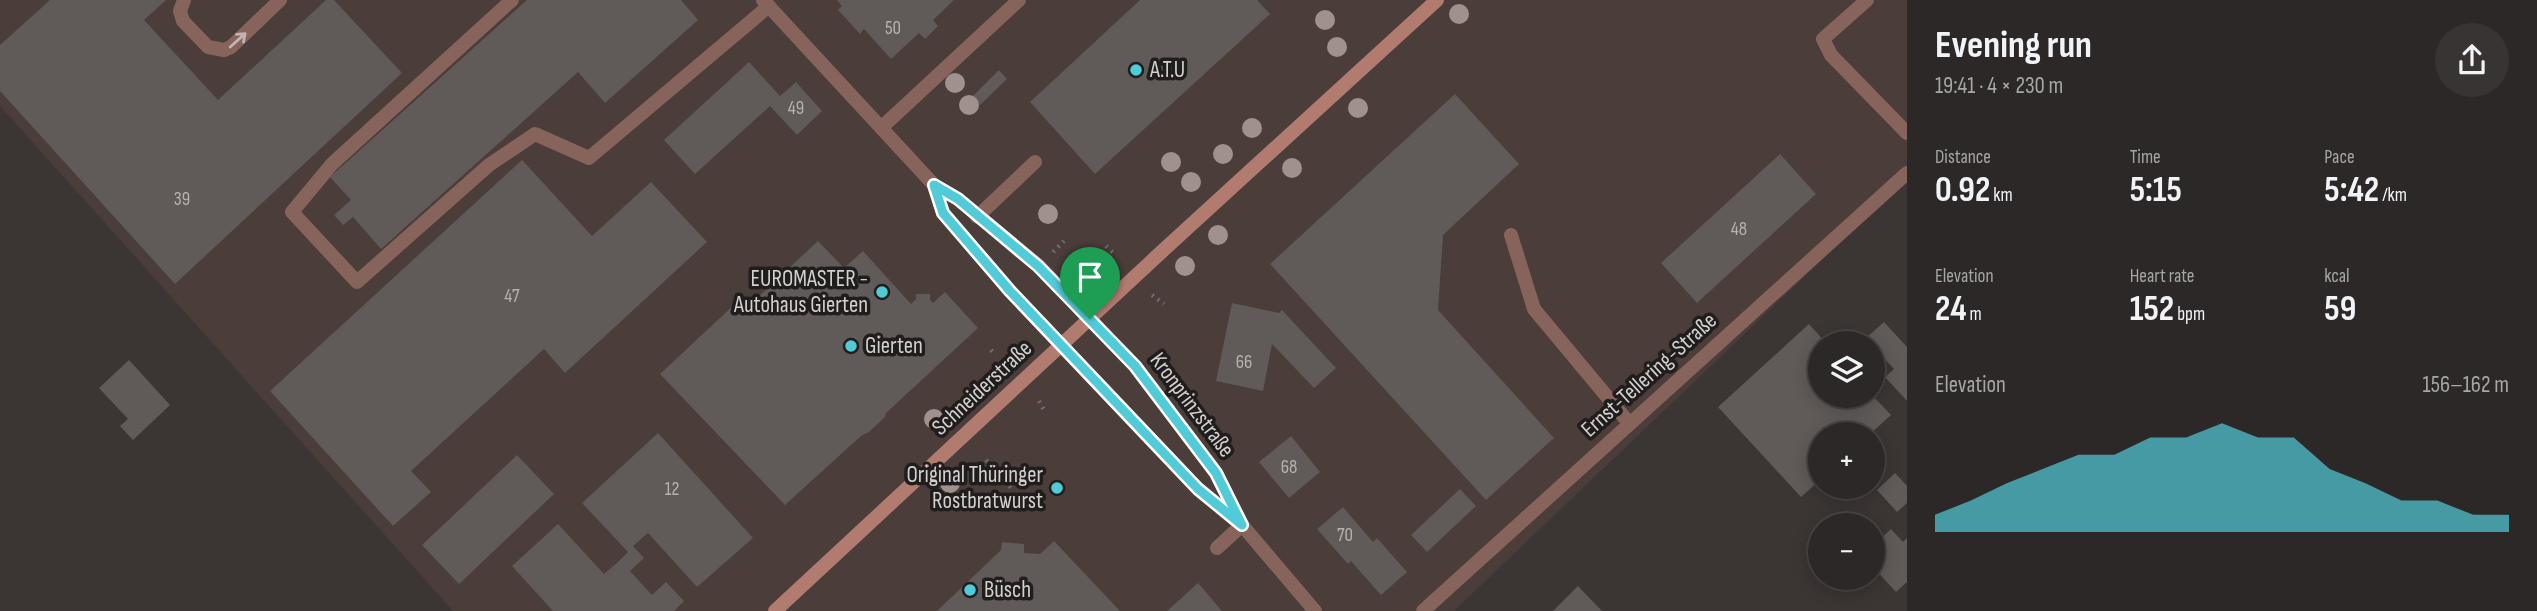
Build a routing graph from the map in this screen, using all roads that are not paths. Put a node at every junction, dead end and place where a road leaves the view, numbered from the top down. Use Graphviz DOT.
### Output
graph roads {
  1 [pos="184,0"];
  2 [pos="280,0"];
  3 [pos="512,0"];
  4 [pos="1019,0"];
  5 [pos="1437,0"];
  6 [pos="1867,0"];
  7 [pos="766,3"];
  8 [pos="881,128"];
  9 [pos="1907,133"];
  10 [pos="1035,162"];
  11 [pos="1907,173"];
  12 [pos="934,185"];
  13 [pos="976,217"];
  14 [pos="1511,235"];
  15 [pos="1090,319"];
  16 [pos="1062,345"];
  17 [pos="1629,423"];
  18 [pos="1242,525"];
  19 [pos="1217,548"];
  20 [pos="775,611"];
  21 [pos="1315,611"];
  22 [pos="1423,611"];
  1 -- 2 [label="street, one-way"];
  3 -- 7 [label="street"];
  4 -- 8 [label="street"];
  5 -- 15 [label="main road, Schneiderstraße"];
  6 -- 9 [label="street"];
  7 -- 8 [label="street, Kronprinzstraße"];
  8 -- 12 [label="street, Kronprinzstraße"];
  10 -- 13 [label="street"];
  11 -- 17 [label="street, Ernst-Tellering-Straße"];
  12 -- 13 [label="street, Kronprinzstraße"];
  12 -- 16 [label="street, Kronprinzstraße"];
  13 -- 15 [label="street, Kronprinzstraße"];
  14 -- 17 [label="street"];
  15 -- 16 [label="main road, Schneiderstraße"];
  15 -- 18 [label="street, Kronprinzstraße"];
  16 -- 18 [label="street, Kronprinzstraße"];
  16 -- 20 [label="main road, Schneiderstraße"];
  17 -- 22 [label="street, Ernst-Tellering-Straße"];
  18 -- 19 [label="street"];
  18 -- 21 [label="street, Kronprinzstraße"];
}
